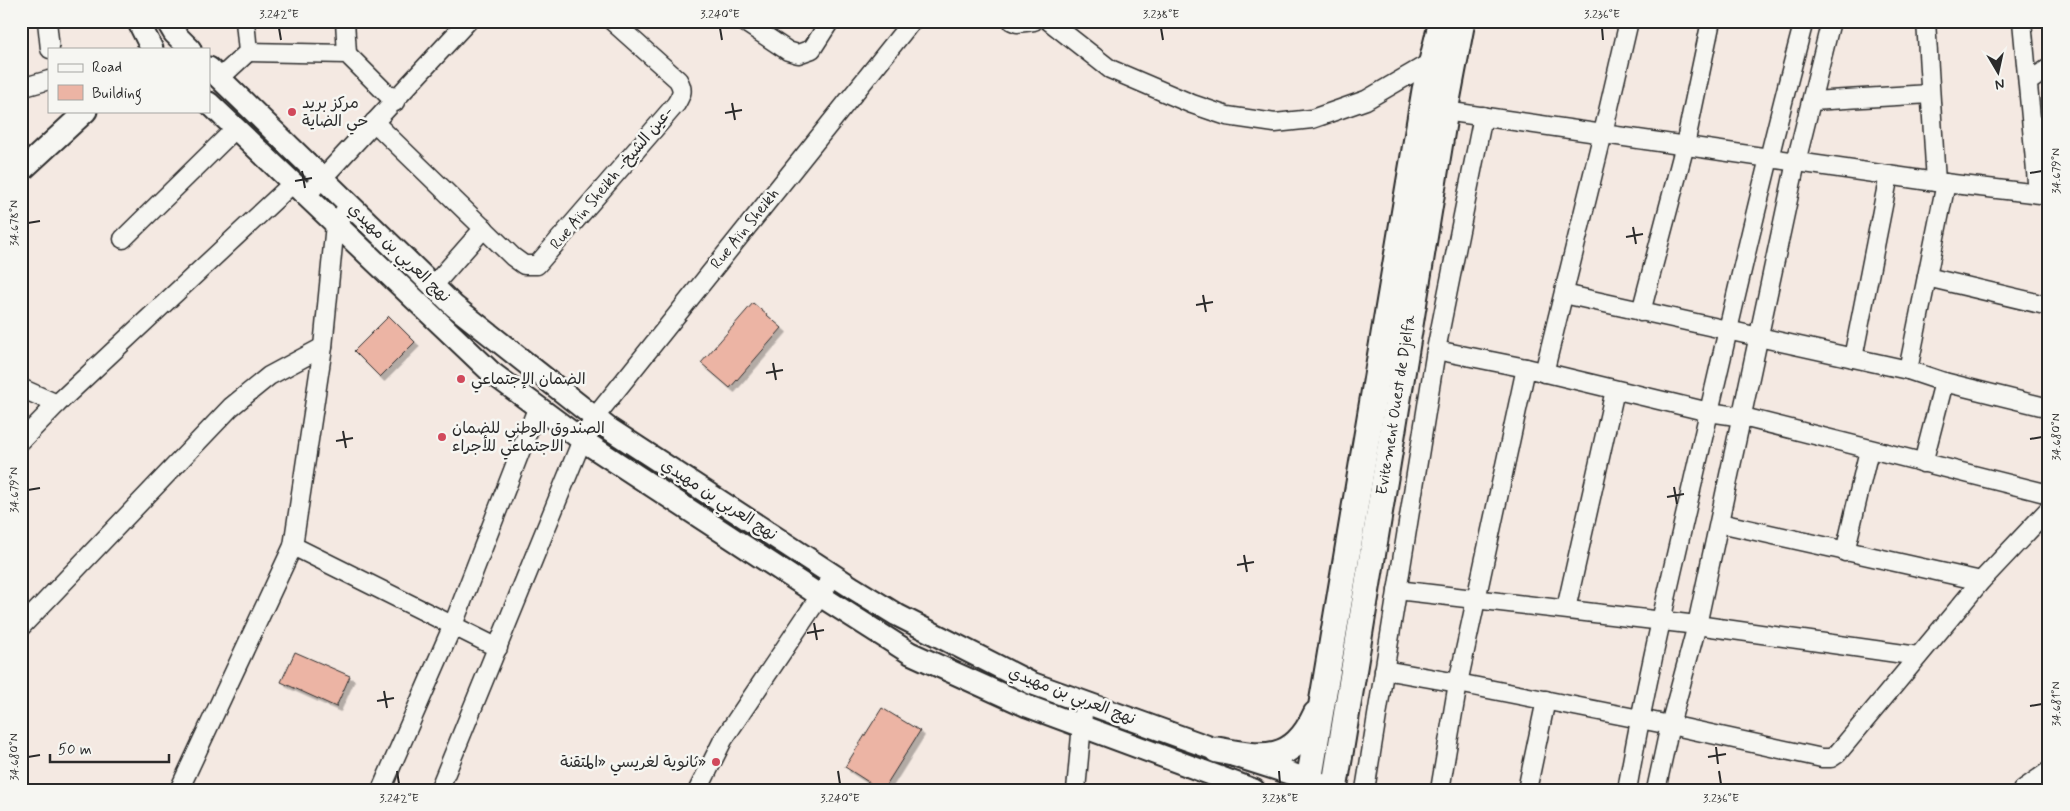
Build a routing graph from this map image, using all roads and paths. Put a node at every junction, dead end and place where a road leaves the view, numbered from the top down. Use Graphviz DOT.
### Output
graph roads {
  1 [pos="47,21"];
  2 [pos="138,21"];
  3 [pos="245,21"];
  4 [pos="345,21"];
  5 [pos="468,21"];
  6 [pos="612,21"];
  7 [pos="743,21"];
  8 [pos="830,21"];
  9 [pos="912,21"];
  10 [pos="1012,21"];
  11 [pos="1034,21"];
  12 [pos="1049,21"];
  13 [pos="1442,21"];
  14 [pos="1462,21"];
  15 [pos="1629,21"];
  16 [pos="1711,21"];
  17 [pos="1804,21"];
  18 [pos="1831,21"];
  19 [pos="1926,21"];
  20 [pos="2022,21"];
  21 [pos="170,27"];
  22 [pos="50,48"];
  23 [pos="152,48"];
  24 [pos="153,48"];
  25 [pos="189,48"];
  26 [pos="248,52"];
  27 [pos="347,54"];
  28 [pos="1442,63"];
  29 [pos="2049,68"];
  30 [pos="214,73"];
  31 [pos="48,80"];
  32 [pos="2028,82"];
  33 [pos="21,88"];
  34 [pos="1930,94"];
  35 [pos="1812,101"];
  36 [pos="394,102"];
  37 [pos="210,104"];
  38 [pos="1445,111"];
  39 [pos="85,112"];
  40 [pos="1483,116"];
  41 [pos="374,122"];
  42 [pos="236,129"];
  43 [pos="1604,133"];
  44 [pos="1685,144"];
  45 [pos="1768,157"];
  46 [pos="1796,162"];
  47 [pos="21,171"];
  48 [pos="1889,175"];
  49 [pos="322,178"];
  50 [pos="1941,183"];
  51 [pos="299,189"];
  52 [pos="2043,194"];
  53 [pos="348,205"];
  54 [pos="335,224"];
  55 [pos="484,228"];
  56 [pos="123,239"];
  57 [pos="1927,277"];
  58 [pos="433,286"];
  59 [pos="1564,294"];
  60 [pos="2049,306"];
  61 [pos="1641,312"];
  62 [pos="1728,331"];
  63 [pos="1758,337"];
  64 [pos="323,348"];
  65 [pos="1436,350"];
  66 [pos="1853,358"];
  67 [pos="1526,368"];
  68 [pos="1908,370"];
  69 [pos="1544,373"];
  70 [pos="1944,382"];
  71 [pos="21,388"];
  72 [pos="1615,390"];
  73 [pos="57,404"];
  74 [pos="538,406"];
  75 [pos="2049,408"];
  76 [pos="1709,412"];
  77 [pos="595,417"];
  78 [pos="1743,417"];
  79 [pos="582,440"];
  80 [pos="21,441"];
  81 [pos="1868,450"];
  82 [pos="1923,463"];
  83 [pos="2049,494"];
  84 [pos="2049,508"];
  85 [pos="1720,524"];
  86 [pos="293,546"];
  87 [pos="1845,552"];
  88 [pos="802,554"];
  89 [pos="787,574"];
  90 [pos="834,575"];
  91 [pos="1981,581"];
  92 [pos="1397,590"];
  93 [pos="819,595"];
  94 [pos="1477,599"];
  95 [pos="1566,609"];
  96 [pos="1661,621"];
  97 [pos="453,625"];
  98 [pos="1697,625"];
  99 [pos="21,628"];
  100 [pos="498,648"];
  101 [pos="1918,656"];
  102 [pos="1384,670"];
  103 [pos="1458,683"];
  104 [pos="1324,696"];
  105 [pos="1546,700"];
  106 [pos="1084,702"];
  107 [pos="1639,720"];
  108 [pos="1670,725"];
  109 [pos="1081,726"];
  110 [pos="1218,750"];
  111 [pos="2049,771"];
  112 [pos="1318,786"];
  113 [pos="180,790"];
  114 [pos="381,790"];
  115 [pos="439,790"];
  116 [pos="698,790"];
  117 [pos="1076,790"];
  118 [pos="1254,790"];
  119 [pos="1365,790"];
  120 [pos="1440,790"];
  121 [pos="1527,790"];
  122 [pos="1626,790"];
  123 [pos="1656,790"];
  124 [pos="2022,790"];
  1 -- 22 [label="street"];
  2 -- 23 [label="main road"];
  3 -- 26 [label="street"];
  4 -- 27 [label="street"];
  5 -- 36 [label="street"];
  6 -- 55 [label="street, Rue Aïn Sheikh -عين الشيخ-"];
  7 -- 8 [label="street"];
  9 -- 77 [label="street, Rue Aïn Sheikh"];
  10 -- 11 [label="street"];
  12 -- 28 [label="street"];
  13 -- 28 [label="highway, Evitement Ouest de Djelfa"];
  14 -- 28 [label="highway, Evitement Ouest de Djelfa"];
  15 -- 43 [label="street"];
  16 -- 44 [label="street"];
  17 -- 45 [label="street"];
  18 -- 35 [label="street"];
  19 -- 34 [label="street"];
  20 -- 32 [label="street"];
  21 -- 24 [label="main road"];
  21 -- 25 [label="main road"];
  26 -- 27 [label="street"];
  26 -- 30 [label="street"];
  27 -- 36 [label="street"];
  28 -- 38 [label="highway, Evitement Ouest de Djelfa"];
  28 -- 104 [label="highway, Evitement Ouest de Djelfa"];
  29 -- 32 [label="street"];
  30 -- 49 [label="main road, نهج العربي بن مهيدي"];
  31 -- 33 [label="street"];
  32 -- 52 [label="street"];
  34 -- 35 [label="street"];
  34 -- 50 [label="street"];
  35 -- 46 [label="street"];
  36 -- 41 [label="street"];
  37 -- 42 [label="main road, نهج العربي بن مهيدي"];
  38 -- 40 [label="street"];
  38 -- 112 [label="highway, Evitement Ouest de Djelfa"];
  39 -- 47 [label="main road"];
  40 -- 43 [label="street"];
  40 -- 65 [label="street"];
  41 -- 49 [label="street"];
  41 -- 55 [label="street, Rue Aïn Sheikh -عين الشيخ-"];
  42 -- 51 [label="main road, نهج العربي بن مهيدي"];
  42 -- 56 [label="street"];
  43 -- 44 [label="street"];
  43 -- 59 [label="street"];
  44 -- 45 [label="street"];
  44 -- 61 [label="street"];
  45 -- 46 [label="street"];
  45 -- 62 [label="street"];
  46 -- 48 [label="street"];
  46 -- 63 [label="street"];
  48 -- 50 [label="street"];
  48 -- 66 [label="street"];
  49 -- 51 [label="street"];
  49 -- 53 [label="main road, نهج العربي بن مهيدي"];
  50 -- 52 [label="street"];
  50 -- 57 [label="street"];
  51 -- 54 [label="main road, نهج العربي بن مهيدي"];
  51 -- 73 [label="street"];
  53 -- 54 [label="street"];
  53 -- 58 [label="main road, نهج العربي بن مهيدي"];
  54 -- 64 [label="street"];
  54 -- 74 [label="main road, نهج العربي بن مهيدي"];
  55 -- 58 [label="street"];
  57 -- 60 [label="street"];
  57 -- 68 [label="street"];
  58 -- 77 [label="main road, نهج العربي بن مهيدي"];
  59 -- 61 [label="street"];
  59 -- 69 [label="street"];
  61 -- 62 [label="street"];
  62 -- 63 [label="street"];
  62 -- 76 [label="street"];
  63 -- 66 [label="street"];
  63 -- 78 [label="street"];
  64 -- 86 [label="street"];
  64 -- 99 [label="street"];
  65 -- 67 [label="street"];
  65 -- 92 [label="street"];
  66 -- 68 [label="street"];
  67 -- 69 [label="street"];
  67 -- 94 [label="street"];
  68 -- 70 [label="street"];
  69 -- 72 [label="street"];
  70 -- 75 [label="street"];
  70 -- 82 [label="street"];
  71 -- 73 [label="street"];
  72 -- 76 [label="street"];
  72 -- 95 [label="street"];
  73 -- 80 [label="street"];
  74 -- 79 [label="main road, نهج العربي بن مهيدي"];
  74 -- 97 [label="street"];
  76 -- 78 [label="street"];
  76 -- 96 [label="street"];
  77 -- 79 [label="street, Rue Aïn Sheikh"];
  77 -- 88 [label="main road, نهج العربي بن مهيدي"];
  78 -- 81 [label="street"];
  78 -- 85 [label="street"];
  79 -- 89 [label="main road, نهج العربي بن مهيدي"];
  79 -- 100 [label="street, Rue Aïn Sheikh"];
  81 -- 82 [label="street"];
  81 -- 87 [label="street"];
  82 -- 83 [label="street"];
  84 -- 91 [label="street"];
  85 -- 87 [label="street"];
  85 -- 98 [label="street"];
  86 -- 97 [label="street"];
  86 -- 113 [label="street"];
  87 -- 91 [label="street"];
  88 -- 89 [label="main road"];
  88 -- 90 [label="main road, نهج العربي بن مهيدي"];
  89 -- 93 [label="main road, نهج العربي بن مهيدي"];
  90 -- 93 [label="street"];
  90 -- 106 [label="main road, نهج العربي بن مهيدي"];
  91 -- 101 [label="street"];
  92 -- 94 [label="street"];
  92 -- 102 [label="street"];
  93 -- 109 [label="main road, نهج العربي بن مهيدي"];
  93 -- 116 [label="street"];
  94 -- 95 [label="street"];
  94 -- 103 [label="street"];
  95 -- 96 [label="street"];
  96 -- 98 [label="street"];
  96 -- 107 [label="street"];
  97 -- 100 [label="street"];
  97 -- 114 [label="street"];
  98 -- 101 [label="street"];
  98 -- 108 [label="street"];
  100 -- 115 [label="street, Rue Aïn Sheikh"];
  101 -- 108 [label="street"];
  102 -- 103 [label="street"];
  102 -- 119 [label="street"];
  103 -- 105 [label="street"];
  103 -- 120 [label="street"];
  104 -- 110 [label="highway"];
  104 -- 112 [label="highway, Evitement Ouest de Djelfa"];
  105 -- 107 [label="street"];
  105 -- 121 [label="street"];
  106 -- 109 [label="street"];
  106 -- 110 [label="main road, نهج العربي بن مهيدي"];
  107 -- 108 [label="street"];
  107 -- 122 [label="street"];
  108 -- 123 [label="street"];
  109 -- 117 [label="street"];
  109 -- 118 [label="main road, نهج العربي بن مهيدي"];
  110 -- 112 [label="main road, نهج العربي بن مهيدي"];
  111 -- 124 [label="street"];
}
